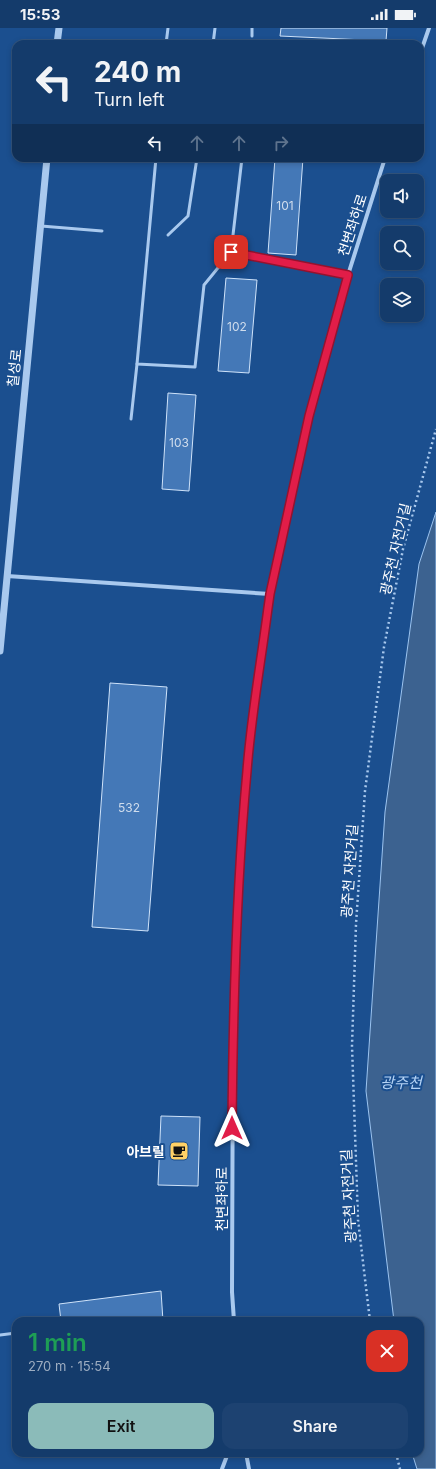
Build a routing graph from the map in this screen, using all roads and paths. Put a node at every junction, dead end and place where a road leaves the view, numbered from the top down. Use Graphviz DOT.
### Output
graph roads {
  1 [pos="59,28"];
  2 [pos="168,28"];
  3 [pos="215,28"];
  4 [pos="252,28"];
  5 [pos="429,28"];
  6 [pos="252,36"];
  7 [pos="58,40"];
  8 [pos="166,40"];
  9 [pos="214,40"];
  10 [pos="424,42"];
  11 [pos="47,162"];
  12 [pos="156,162"];
  13 [pos="195,162"];
  14 [pos="242,162"];
  15 [pos="384,162"];
  16 [pos="41,226"];
  17 [pos="102,231"];
  18 [pos="168,235"];
  19 [pos="231,252"];
  20 [pos="348,275"];
  21 [pos="136,364"];
  22 [pos="131,419"];
  23 [pos="436,429"];
  24 [pos="7,576"];
  25 [pos="270,594"];
  26 [pos="0,651"];
  27 [pos="234,1317"];
  28 [pos="370,1317"];
  29 [pos="12,1334"];
  30 [pos="0,1335"];
  31 [pos="226,1457"];
  32 [pos="247,1457"];
  33 [pos="397,1457"];
  34 [pos="222,1469"];
  35 [pos="249,1469"];
  36 [pos="400,1469"];
  1 -- 7 [label="street"];
  2 -- 8 [label="lane"];
  3 -- 9 [label="lane"];
  4 -- 6 [label="lane"];
  5 -- 10 [label="street"];
  11 -- 16 [label="street, 칠성로"];
  12 -- 21 [label="lane"];
  13 -- 18 [label="lane"];
  14 -- 19 [label="lane"];
  15 -- 20 [label="street, 천변좌하로"];
  16 -- 17 [label="lane"];
  16 -- 24 [label="street, 칠성로"];
  19 -- 20 [label="lane"];
  19 -- 21 [label="lane"];
  20 -- 25 [label="street, 천변좌하로"];
  21 -- 22 [label="lane"];
  23 -- 28 [label="path, 광주천 자전거길"];
  24 -- 25 [label="street"];
  24 -- 26 [label="street, 칠성로"];
  25 -- 27 [label="street, 천변좌하로"];
  29 -- 30 [label="lane"];
  31 -- 34 [label="street"];
  32 -- 35 [label="street"];
  33 -- 36 [label="path"];
}
